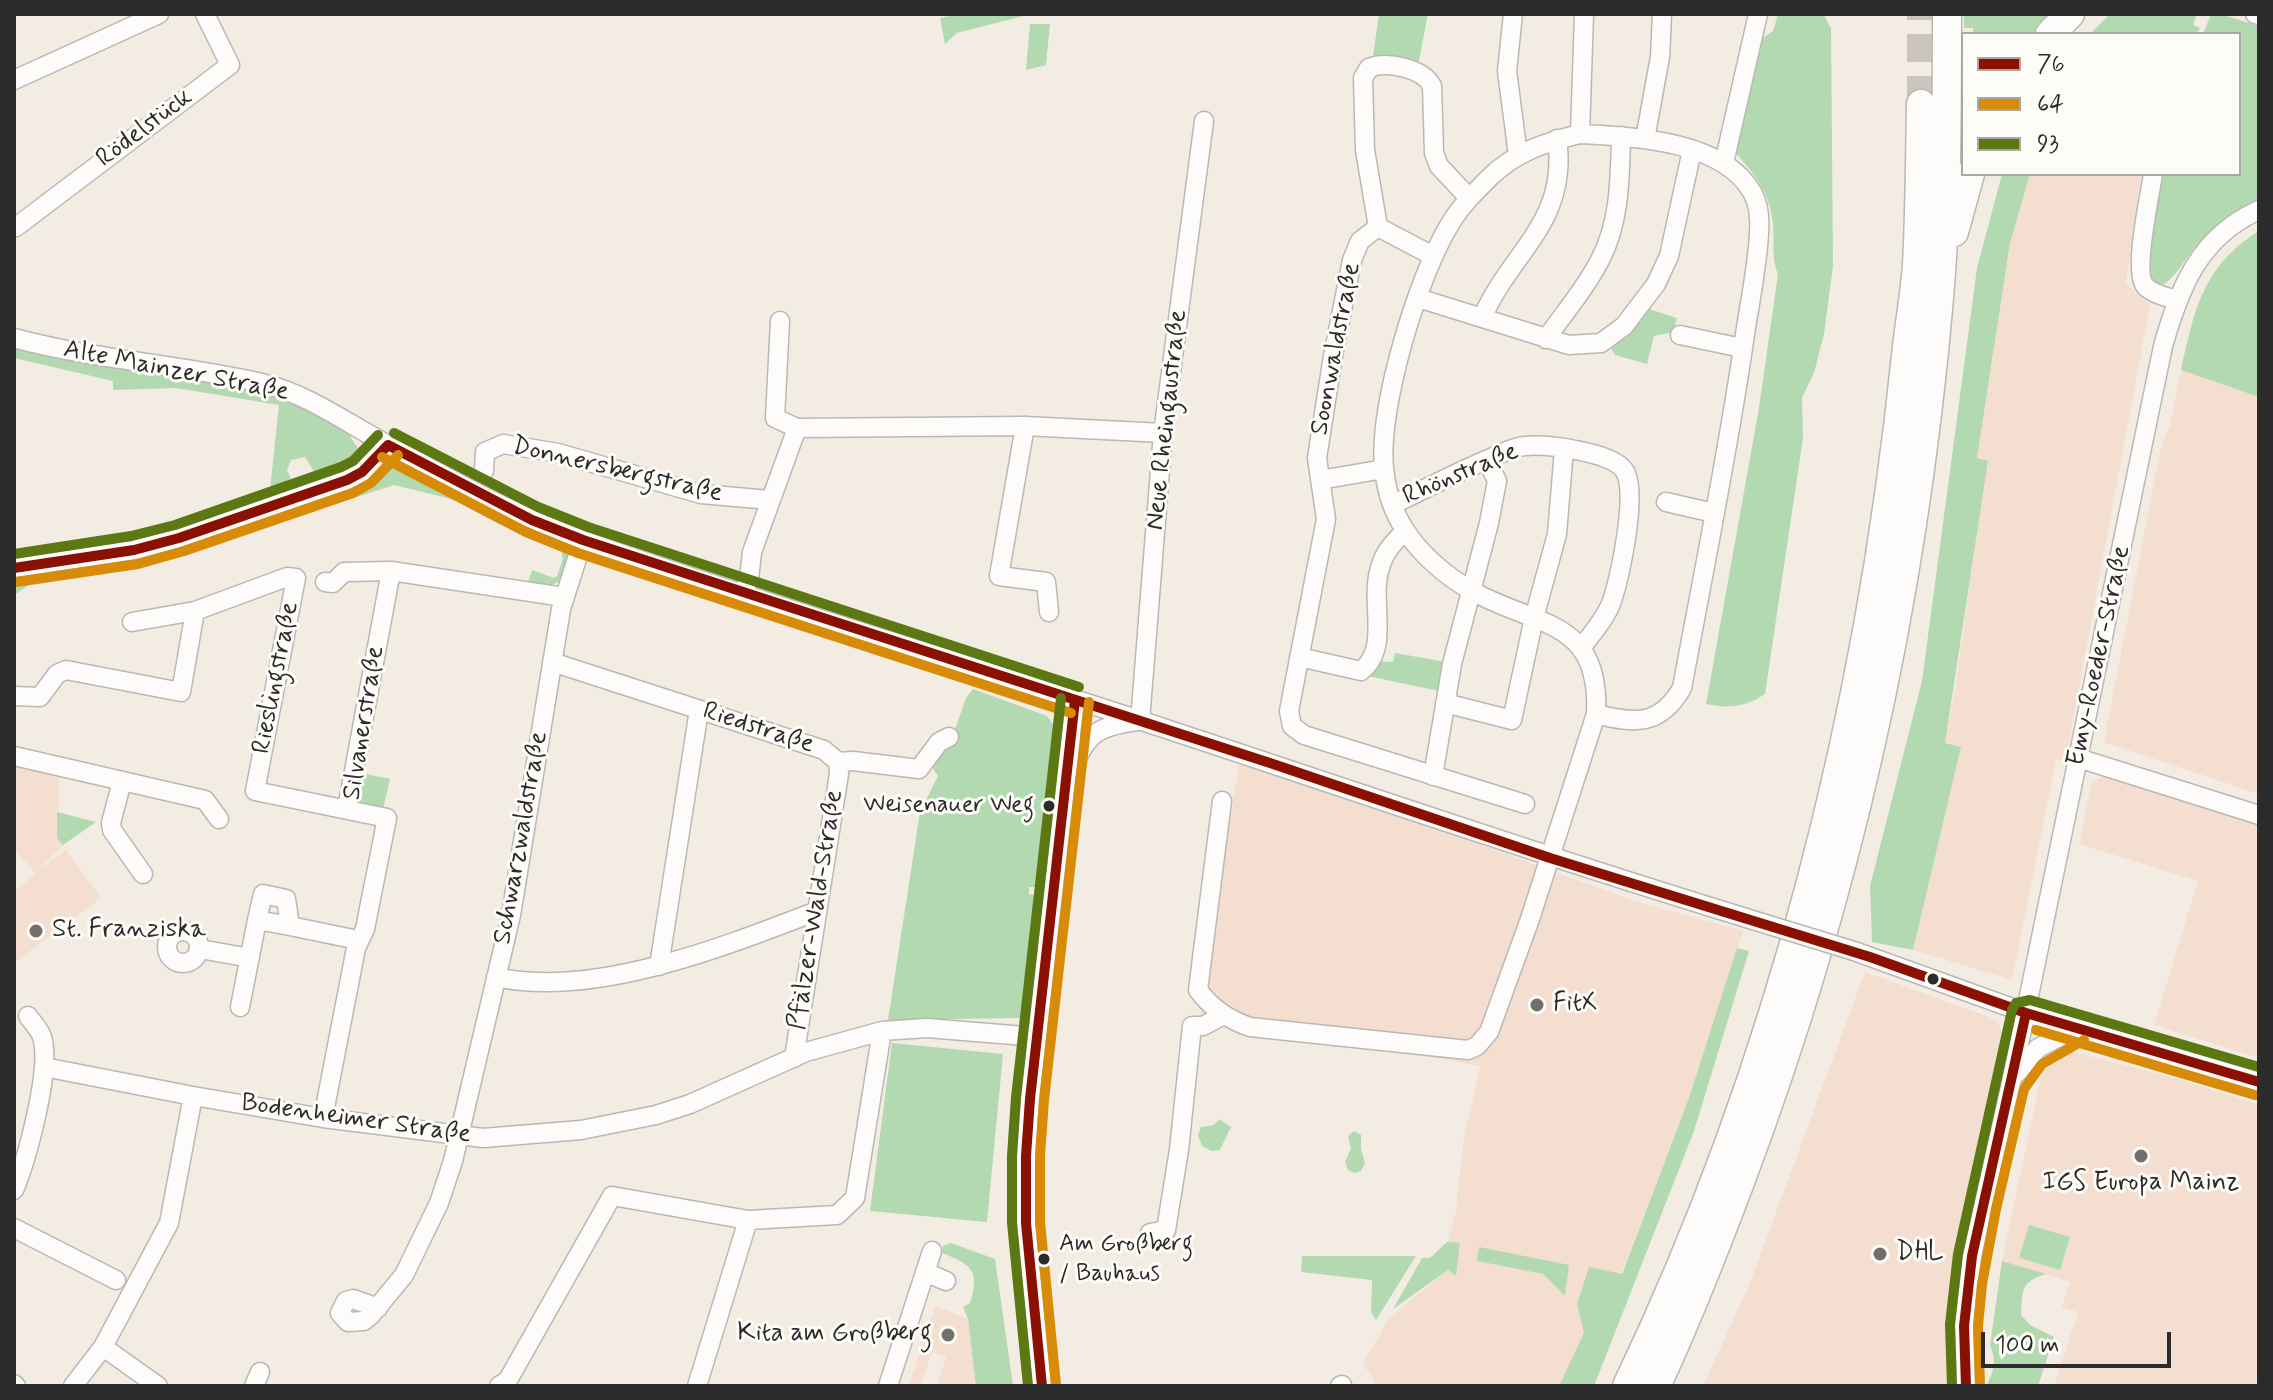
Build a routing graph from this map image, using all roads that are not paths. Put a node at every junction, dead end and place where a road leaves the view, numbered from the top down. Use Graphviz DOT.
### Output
graph roads {
  1 [pos="159,14"];
  2 [pos="205,14"];
  3 [pos="1513,14"];
  4 [pos="1584,14"];
  5 [pos="1662,14"];
  6 [pos="1758,14"];
  7 [pos="1947,14"];
  8 [pos="2070,14"];
  9 [pos="2052,32"];
  10 [pos="14,80"];
  11 [pos="1921,104"];
  12 [pos="1204,121"];
  13 [pos="1580,134"];
  14 [pos="1621,136"];
  15 [pos="1557,139"];
  16 [pos="1645,139"];
  17 [pos="1692,150"];
  18 [pos="1518,155"];
  19 [pos="1724,163"];
  20 [pos="1969,176"];
  21 [pos="2153,176"];
  22 [pos="1469,198"];
  23 [pos="2259,210"];
  24 [pos="14,226"];
  25 [pos="1378,227"];
  26 [pos="1433,256"];
  27 [pos="1940,295"];
  28 [pos="1418,298"];
  29 [pos="2176,300"];
  30 [pos="1482,318"];
  31 [pos="780,321"];
  32 [pos="1680,335"];
  33 [pos="14,338"];
  34 [pos="1546,339"];
  35 [pos="1742,348"];
  36 [pos="1025,426"];
  37 [pos="797,428"];
  38 [pos="1163,433"];
  39 [pos="388,445"];
  40 [pos="1564,449"];
  41 [pos="1487,460"];
  42 [pos="1384,469"];
  43 [pos="484,471"];
  44 [pos="1320,480"];
  45 [pos="770,500"];
  46 [pos="1666,502"];
  47 [pos="1392,505"];
  48 [pos="1714,513"];
  49 [pos="1405,531"];
  50 [pos="583,540"];
  51 [pos="14,568"];
  52 [pos="391,571"];
  53 [pos="325,582"];
  54 [pos="1471,591"];
  55 [pos="743,594"];
  56 [pos="564,597"];
  57 [pos="195,611"];
  58 [pos="1049,612"];
  59 [pos="1534,618"];
  60 [pos="132,622"];
  61 [pos="1582,647"];
  62 [pos="1299,657"];
  63 [pos="552,662"];
  64 [pos="14,696"];
  65 [pos="1075,700"];
  66 [pos="1445,703"];
  67 [pos="699,710"];
  68 [pos="1596,714"];
  69 [pos="1140,721"];
  70 [pos="949,737"];
  71 [pos="14,756"];
  72 [pos="2078,758"];
  73 [pos="838,762"];
  74 [pos="1433,776"];
  75 [pos="122,781"];
  76 [pos="1066,785"];
  77 [pos="1222,801"];
  78 [pos="1525,804"];
  79 [pos="347,809"];
  80 [pos="2259,815"];
  81 [pos="219,819"];
  82 [pos="1550,858"];
  83 [pos="143,874"];
  84 [pos="817,911"];
  85 [pos="257,920"];
  86 [pos="290,926"];
  87 [pos="358,940"];
  88 [pos="200,949"];
  89 [pos="250,958"];
  90 [pos="659,966"];
  91 [pos="496,977"];
  92 [pos="240,1007"];
  93 [pos="2026,1013"];
  94 [pos="1224,1015"];
  95 [pos="28,1016"];
  96 [pos="2077,1028"];
  97 [pos="882,1031"];
  98 [pos="1037,1037"];
  99 [pos="794,1058"];
  100 [pos="44,1067"];
  101 [pos="2259,1082"];
  102 [pos="2011,1083"];
  103 [pos="193,1096"];
  104 [pos="323,1118"];
  105 [pos="459,1137"];
  106 [pos="14,1190"];
  107 [pos="748,1220"];
  108 [pos="14,1228"];
  109 [pos="1150,1233"];
  110 [pos="932,1251"];
  111 [pos="925,1272"];
  112 [pos="116,1280"];
  113 [pos="946,1281"];
  114 [pos="378,1308"];
  115 [pos="103,1347"];
  116 [pos="73,1386"];
  117 [pos="158,1386"];
  118 [pos="499,1386"];
  119 [pos="697,1386"];
  120 [pos="888,1386"];
  121 [pos="1042,1386"];
  122 [pos="1627,1386"];
  123 [pos="1656,1386"];
  124 [pos="1966,1386"];
  1 -- 10 [label="street"];
  2 -- 24 [label="street, Rödelstück"];
  3 -- 18 [label="street"];
  4 -- 13 [label="street"];
  5 -- 16 [label="street"];
  6 -- 19 [label="street"];
  7 -- 27 [label="highway"];
  8 -- 9 [label="highway"];
  11 -- 122 [label="highway"];
  12 -- 38 [label="street, Neue Rheingaustraße"];
  13 -- 14 [label="street"];
  13 -- 15 [label="street"];
  14 -- 16 [label="street"];
  14 -- 34 [label="street"];
  15 -- 18 [label="street"];
  15 -- 30 [label="street"];
  16 -- 17 [label="street"];
  17 -- 19 [label="street"];
  17 -- 34 [label="street"];
  18 -- 22 [label="street"];
  19 -- 35 [label="street"];
  20 -- 27 [label="highway"];
  21 -- 29 [label="street"];
  22 -- 25 [label="street"];
  22 -- 26 [label="street"];
  23 -- 29 [label="street, Emy-Roeder-Straße"];
  25 -- 26 [label="street, Soonwaldstraße"];
  25 -- 44 [label="street, Soonwaldstraße"];
  26 -- 28 [label="street"];
  27 -- 123 [label="highway"];
  28 -- 30 [label="street"];
  28 -- 42 [label="street"];
  29 -- 72 [label="street, Emy-Roeder-Straße"];
  30 -- 34 [label="street"];
  31 -- 37 [label="street"];
  32 -- 35 [label="street"];
  33 -- 39 [label="street, Alte Mainzer Straße"];
  35 -- 48 [label="street"];
  36 -- 37 [label="street"];
  36 -- 38 [label="street"];
  36 -- 58 [label="street"];
  37 -- 45 [label="street"];
  38 -- 69 [label="street, Neue Rheingaustraße"];
  39 -- 50 [label="street, Alte Mainzer Straße"];
  39 -- 51 [label="street"];
  40 -- 41 [label="street, Rhönstraße"];
  40 -- 59 [label="street"];
  40 -- 61 [label="street, Rhönstraße"];
  41 -- 47 [label="street, Rhönstraße"];
  41 -- 54 [label="street"];
  42 -- 44 [label="street"];
  42 -- 47 [label="street"];
  43 -- 45 [label="street, Donnersbergstraße"];
  44 -- 62 [label="street, Soonwaldstraße"];
  45 -- 55 [label="street"];
  46 -- 48 [label="street"];
  47 -- 49 [label="street"];
  48 -- 68 [label="street"];
  49 -- 54 [label="street"];
  49 -- 62 [label="street"];
  50 -- 55 [label="street, Alte Mainzer Straße"];
  50 -- 56 [label="street, Schwarzwaldstraße"];
  52 -- 53 [label="street"];
  52 -- 56 [label="street"];
  52 -- 79 [label="street, Silvanerstraße"];
  54 -- 59 [label="street"];
  54 -- 66 [label="street"];
  55 -- 65 [label="street, Alte Mainzer Straße"];
  56 -- 63 [label="street, Schwarzwaldstraße"];
  57 -- 60 [label="street, Rieslingstraße"];
  57 -- 64 [label="street"];
  57 -- 79 [label="street, Rieslingstraße"];
  59 -- 61 [label="street"];
  59 -- 66 [label="street"];
  61 -- 68 [label="street"];
  62 -- 74 [label="street, Soonwaldstraße"];
  63 -- 67 [label="street, Riedstraße"];
  63 -- 91 [label="street, Schwarzwaldstraße"];
  65 -- 69 [label="street, Alte Mainzer Straße"];
  65 -- 76 [label="street"];
  66 -- 74 [label="street"];
  67 -- 73 [label="street, Riedstraße"];
  67 -- 90 [label="street"];
  68 -- 82 [label="street"];
  69 -- 76 [label="street"];
  69 -- 82 [label="street, Alte Mainzer Straße"];
  70 -- 73 [label="street, Riedstraße"];
  71 -- 75 [label="street"];
  72 -- 80 [label="street"];
  72 -- 93 [label="street, Emy-Roeder-Straße"];
  73 -- 84 [label="street, Pfälzer-Wald-Straße"];
  74 -- 78 [label="street"];
  75 -- 81 [label="street"];
  75 -- 83 [label="street"];
  76 -- 98 [label="street"];
  77 -- 94 [label="street"];
  79 -- 87 [label="street, Silvanerstraße"];
  82 -- 93 [label="street, Alte Mainzer Straße, bridge"];
  82 -- 94 [label="street"];
  84 -- 90 [label="street"];
  84 -- 99 [label="street, Pfälzer-Wald-Straße"];
  85 -- 86 [label="street"];
  85 -- 86 [label="street"];
  85 -- 89 [label="street"];
  86 -- 87 [label="street"];
  87 -- 104 [label="street, Silvanerstraße"];
  88 -- 89 [label="street"];
  89 -- 92 [label="street"];
  90 -- 91 [label="street"];
  91 -- 105 [label="street, Schwarzwaldstraße"];
  93 -- 96 [label="street, Alte Mainzer Straße"];
  93 -- 102 [label="street, Emy-Roeder-Straße"];
  94 -- 109 [label="street"];
  95 -- 100 [label="street"];
  96 -- 101 [label="street, Alte Mainzer Straße"];
  96 -- 102 [label="street"];
  97 -- 98 [label="street, Bodenheimer Straße"];
  97 -- 99 [label="street, Bodenheimer Straße"];
  97 -- 107 [label="street"];
  98 -- 121 [label="street"];
  99 -- 105 [label="street, Bodenheimer Straße"];
  100 -- 103 [label="street, Bodenheimer Straße"];
  100 -- 106 [label="street"];
  102 -- 124 [label="street, Emy-Roeder-Straße"];
  103 -- 104 [label="street, Bodenheimer Straße"];
  103 -- 115 [label="street"];
  104 -- 105 [label="street, Bodenheimer Straße"];
  105 -- 114 [label="street, Schwarzwaldstraße"];
  107 -- 118 [label="street"];
  107 -- 119 [label="street"];
  108 -- 112 [label="street"];
  110 -- 111 [label="street"];
  111 -- 113 [label="street"];
  111 -- 120 [label="street"];
  115 -- 116 [label="street"];
  115 -- 117 [label="street"];
}
